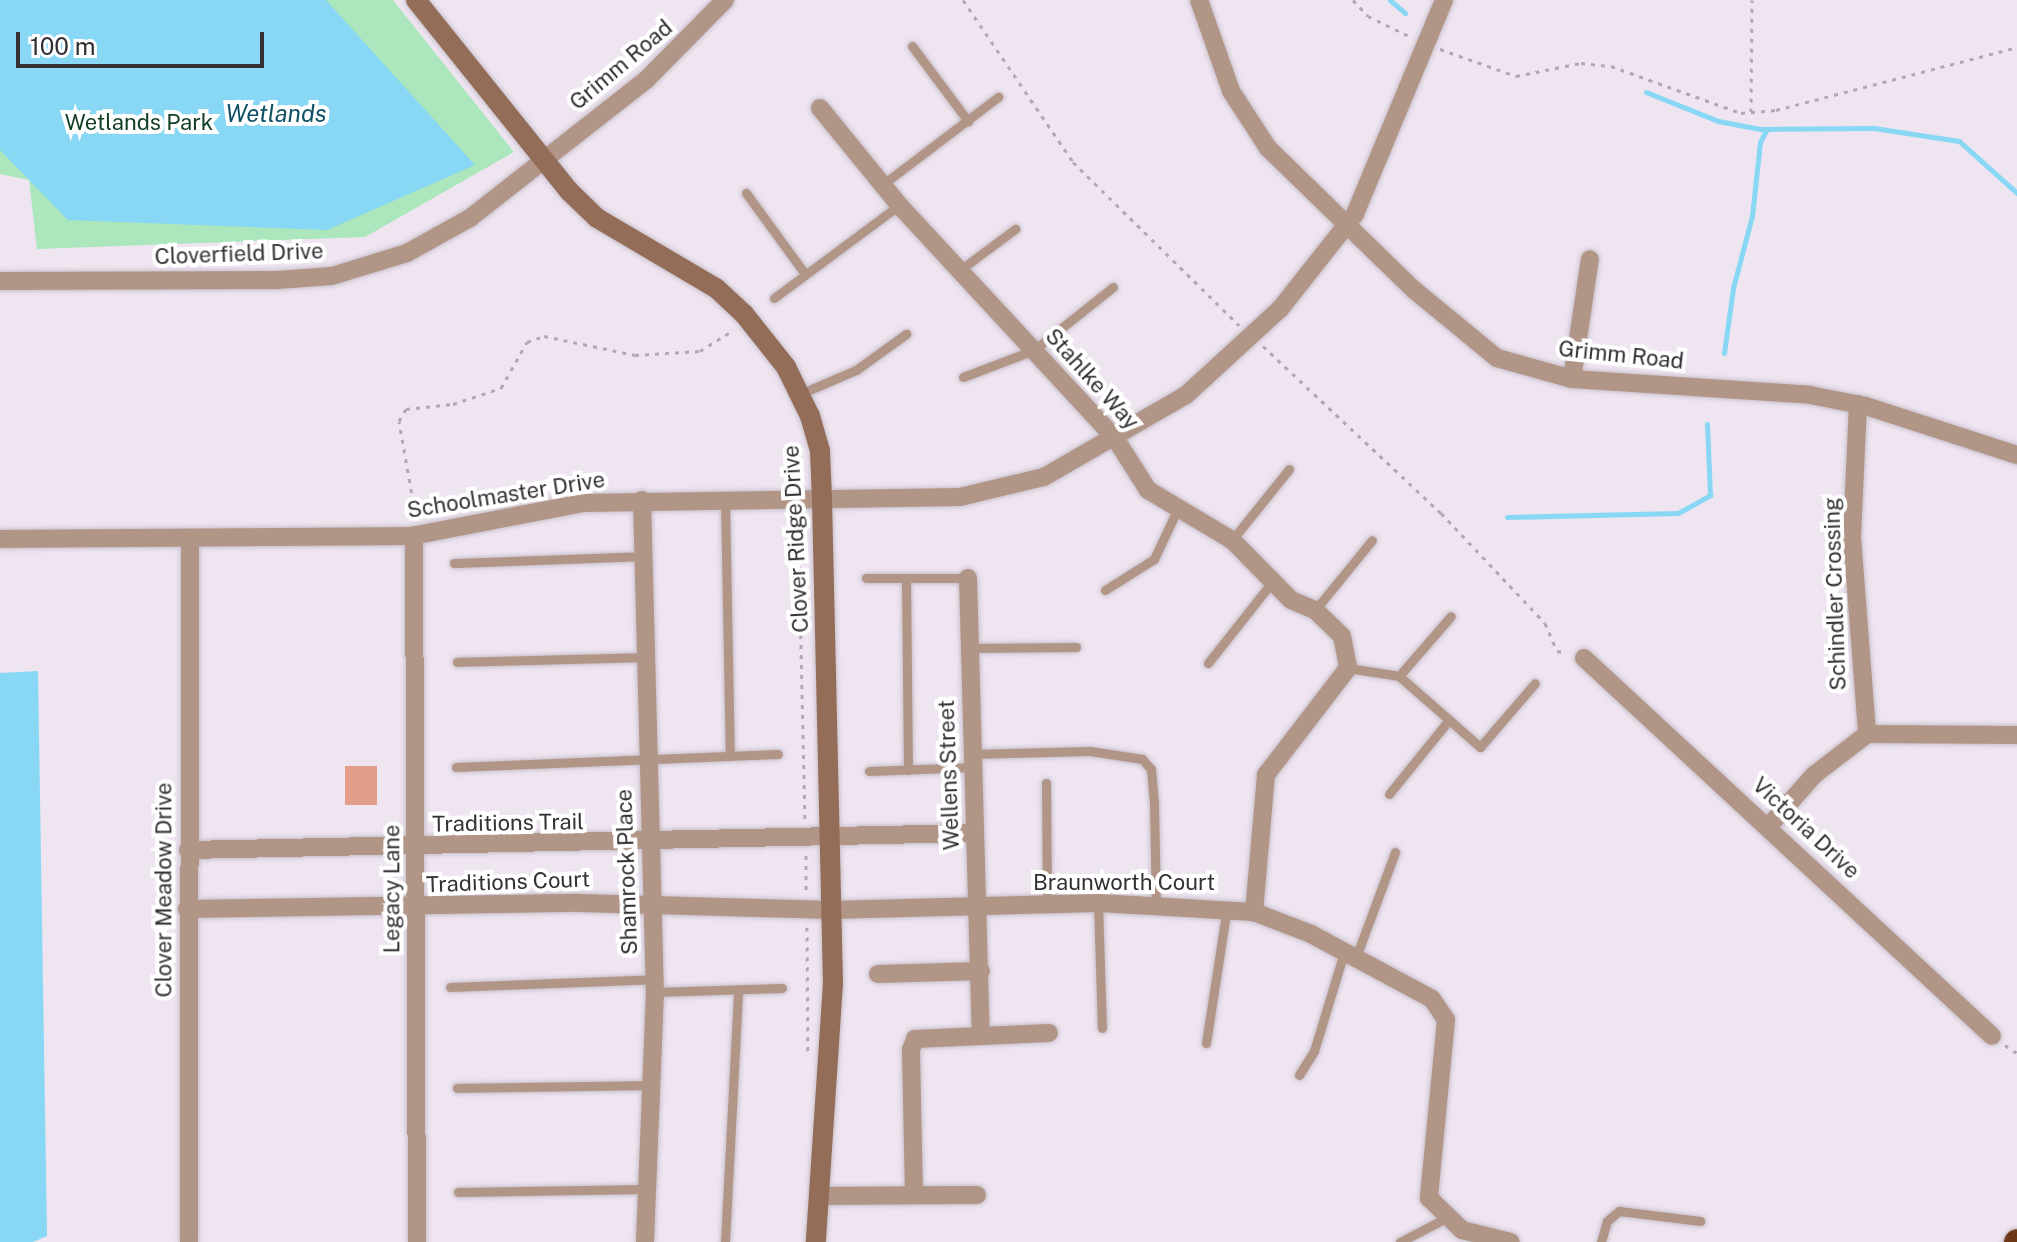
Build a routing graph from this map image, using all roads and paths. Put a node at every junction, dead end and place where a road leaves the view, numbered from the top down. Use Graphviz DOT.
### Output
graph roads {
  1 [pos="416,0"];
  2 [pos="725,0"];
  3 [pos="1199,0"];
  4 [pos="1353,0"];
  5 [pos="1444,0"];
  6 [pos="1752,0"];
  7 [pos="1428,43"];
  8 [pos="912,46"];
  9 [pos="2017,47"];
  10 [pos="998,97"];
  11 [pos="820,108"];
  12 [pos="1751,112"];
  13 [pos="968,121"];
  14 [pos="543,159"];
  15 [pos="882,185"];
  16 [pos="746,193"];
  17 [pos="899,205"];
  18 [pos="1346,226"];
  19 [pos="1015,229"];
  20 [pos="1590,259"];
  21 [pos="960,270"];
  22 [pos="805,274"];
  23 [pos="0,281"];
  24 [pos="1113,287"];
  25 [pos="774,298"];
  26 [pos="734,330"];
  27 [pos="906,334"];
  28 [pos="1034,350"];
  29 [pos="963,377"];
  30 [pos="1572,379"];
  31 [pos="800,394"];
  32 [pos="1858,404"];
  33 [pos="1115,438"];
  34 [pos="2017,455"];
  35 [pos="1289,469"];
  36 [pos="822,499"];
  37 [pos="642,500"];
  38 [pos="725,501"];
  39 [pos="1178,508"];
  40 [pos="798,510"];
  41 [pos="415,512"];
  42 [pos="414,535"];
  43 [pos="190,538"];
  44 [pos="0,539"];
  45 [pos="1232,540"];
  46 [pos="1372,540"];
  47 [pos="643,556"];
  48 [pos="454,563"];
  49 [pos="866,578"];
  50 [pos="906,578"];
  51 [pos="968,578"];
  52 [pos="1272,582"];
  53 [pos="1105,590"];
  54 [pos="1315,610"];
  55 [pos="1451,616"];
  56 [pos="1076,647"];
  57 [pos="970,648"];
  58 [pos="645,657"];
  59 [pos="1584,658"];
  60 [pos="457,662"];
  61 [pos="1208,663"];
  62 [pos="1348,668"];
  63 [pos="1399,676"];
  64 [pos="1535,683"];
  65 [pos="1449,720"];
  66 [pos="1867,734"];
  67 [pos="2017,735"];
  68 [pos="730,754"];
  69 [pos="778,754"];
  70 [pos="648,761"];
  71 [pos="971,761"];
  72 [pos="456,767"];
  73 [pos="908,770"];
  74 [pos="869,771"];
  75 [pos="1046,783"];
  76 [pos="1389,794"];
  77 [pos="1769,826"];
  78 [pos="805,831"];
  79 [pos="975,833"];
  80 [pos="830,837"];
  81 [pos="805,843"];
  82 [pos="650,844"];
  83 [pos="417,849"];
  84 [pos="188,850"];
  85 [pos="1395,852"];
  86 [pos="651,903"];
  87 [pos="1098,903"];
  88 [pos="807,904"];
  89 [pos="1156,904"];
  90 [pos="1047,905"];
  91 [pos="416,908"];
  92 [pos="979,908"];
  93 [pos="1227,908"];
  94 [pos="187,909"];
  95 [pos="831,910"];
  96 [pos="1254,912"];
  97 [pos="807,916"];
  98 [pos="1350,955"];
  99 [pos="981,971"];
  100 [pos="878,974"];
  101 [pos="654,986"];
  102 [pos="450,987"];
  103 [pos="782,988"];
  104 [pos="738,990"];
  105 [pos="1102,1028"];
  106 [pos="1049,1033"];
  107 [pos="981,1034"];
  108 [pos="1992,1036"];
  109 [pos="1206,1043"];
  110 [pos="808,1063"];
  111 [pos="1299,1075"];
  112 [pos="651,1085"];
  113 [pos="457,1088"];
  114 [pos="647,1189"];
  115 [pos="458,1192"];
  116 [pos="914,1195"];
  117 [pos="977,1195"];
  118 [pos="819,1196"];
  119 [pos="1446,1218"];
  120 [pos="1700,1221"];
  121 [pos="1500,1241"];
  122 [pos="189,1242"];
  123 [pos="417,1242"];
  124 [pos="645,1242"];
  125 [pos="725,1242"];
  126 [pos="816,1242"];
  127 [pos="1400,1242"];
  128 [pos="1601,1242"];
  1 -- 14 [label="street, Clover Ridge Drive"];
  2 -- 14 [label="street, Grimm Road"];
  3 -- 18 [label="street, Grimm Road"];
  4 -- 7 [label="path"];
  5 -- 7 [label="street, Schoolmaster Drive"];
  6 -- 12 [label="path"];
  7 -- 12 [label="path"];
  7 -- 18 [label="street, Schoolmaster Drive"];
  8 -- 13 [label="lane"];
  9 -- 12 [label="path"];
  10 -- 13 [label="lane"];
  11 -- 15 [label="street, Stahlke Way"];
  13 -- 15 [label="lane"];
  14 -- 23 [label="street, Cloverfield Drive"];
  14 -- 31 [label="street, Clover Ridge Drive"];
  15 -- 17 [label="street, Stahlke Way"];
  16 -- 22 [label="lane"];
  17 -- 21 [label="street, Stahlke Way"];
  17 -- 22 [label="lane"];
  18 -- 30 [label="street, Grimm Road"];
  18 -- 33 [label="street, Schoolmaster Drive"];
  19 -- 21 [label="lane"];
  20 -- 30 [label="street"];
  21 -- 28 [label="street, Stahlke Way"];
  22 -- 25 [label="lane"];
  24 -- 28 [label="lane"];
  26 -- 41 [label="path"];
  27 -- 31 [label="lane"];
  28 -- 29 [label="lane"];
  28 -- 33 [label="street, Stahlke Way"];
  30 -- 32 [label="street, Grimm Road"];
  31 -- 36 [label="street, Clover Ridge Drive"];
  32 -- 34 [label="street, Grimm Road"];
  32 -- 66 [label="street, Schindler Crossing"];
  33 -- 36 [label="street, Schoolmaster Drive"];
  33 -- 39 [label="street, Stahlke Way"];
  35 -- 45 [label="lane"];
  36 -- 38 [label="street, Schoolmaster Drive"];
  36 -- 80 [label="street, Clover Ridge Drive"];
  37 -- 38 [label="street, Schoolmaster Drive"];
  37 -- 42 [label="street, Schoolmaster Drive"];
  37 -- 47 [label="street, Shamrock Place"];
  38 -- 68 [label="lane"];
  39 -- 45 [label="street, Stahlke Way"];
  39 -- 53 [label="lane"];
  40 -- 78 [label="path"];
  42 -- 43 [label="street, Schoolmaster Drive"];
  42 -- 83 [label="street, Legacy Lane"];
  43 -- 44 [label="street, Schoolmaster Drive"];
  43 -- 84 [label="street, Clover Meadow Drive"];
  45 -- 52 [label="street, Stahlke Way"];
  46 -- 54 [label="lane"];
  47 -- 48 [label="lane"];
  47 -- 58 [label="street, Shamrock Place"];
  49 -- 50 [label="lane"];
  50 -- 51 [label="lane"];
  50 -- 73 [label="lane"];
  51 -- 57 [label="street, Wellens Street"];
  52 -- 54 [label="street, Stahlke Way"];
  52 -- 61 [label="lane"];
  54 -- 62 [label="street, Stahlke Way"];
  55 -- 63 [label="lane"];
  56 -- 57 [label="lane"];
  57 -- 71 [label="street, Wellens Street"];
  58 -- 60 [label="lane"];
  58 -- 70 [label="street, Shamrock Place"];
  59 -- 77 [label="street, Victoria Drive"];
  62 -- 63 [label="lane"];
  62 -- 96 [label="street"];
  63 -- 65 [label="lane"];
  64 -- 65 [label="lane"];
  65 -- 76 [label="lane"];
  66 -- 67 [label="street"];
  66 -- 77 [label="street"];
  68 -- 69 [label="lane"];
  68 -- 70 [label="lane"];
  70 -- 72 [label="lane"];
  70 -- 82 [label="street, Shamrock Place"];
  71 -- 73 [label="lane"];
  71 -- 79 [label="street, Wellens Street"];
  71 -- 89 [label="lane"];
  73 -- 74 [label="lane"];
  75 -- 90 [label="lane"];
  77 -- 108 [label="street, Victoria Drive"];
  79 -- 80 [label="street"];
  79 -- 92 [label="street, Wellens Street"];
  80 -- 82 [label="street, Traditions Trail"];
  80 -- 95 [label="street, Clover Ridge Drive"];
  81 -- 88 [label="path"];
  82 -- 83 [label="street, Traditions Trail"];
  82 -- 86 [label="street, Shamrock Place"];
  83 -- 84 [label="street, Traditions Trail"];
  83 -- 91 [label="street, Legacy Lane"];
  84 -- 94 [label="street, Clover Meadow Drive"];
  85 -- 98 [label="lane"];
  86 -- 91 [label="street, Traditions Court"];
  86 -- 95 [label="street, Traditions Court"];
  86 -- 101 [label="street, Shamrock Place"];
  87 -- 89 [label="street, Braunworth Court"];
  87 -- 90 [label="street, Braunworth Court"];
  87 -- 105 [label="lane"];
  89 -- 93 [label="street, Braunworth Court"];
  90 -- 92 [label="street, Braunworth Court"];
  91 -- 94 [label="street, Traditions Court"];
  91 -- 123 [label="street, Legacy Lane"];
  92 -- 95 [label="street, Braunworth Court"];
  92 -- 99 [label="street, Wellens Street"];
  93 -- 96 [label="street, Braunworth Court"];
  93 -- 109 [label="lane"];
  94 -- 122 [label="street, Clover Meadow Drive"];
  95 -- 118 [label="street, Clover Ridge Drive"];
  96 -- 98 [label="street, Braunworth Court"];
  97 -- 110 [label="path"];
  98 -- 111 [label="lane"];
  98 -- 119 [label="street, Braunworth Court"];
  99 -- 100 [label="street"];
  99 -- 107 [label="street, Wellens Street"];
  101 -- 102 [label="lane"];
  101 -- 104 [label="lane"];
  101 -- 112 [label="street, Shamrock Place"];
  103 -- 104 [label="lane"];
  104 -- 125 [label="lane"];
  106 -- 107 [label="street"];
  107 -- 116 [label="street"];
  112 -- 113 [label="lane"];
  112 -- 114 [label="street, Shamrock Place"];
  114 -- 115 [label="lane"];
  114 -- 124 [label="street, Shamrock Place"];
  116 -- 117 [label="street"];
  116 -- 118 [label="street"];
  118 -- 126 [label="street, Clover Ridge Drive"];
  119 -- 121 [label="street"];
  119 -- 127 [label="lane"];
  120 -- 128 [label="lane"];
}
